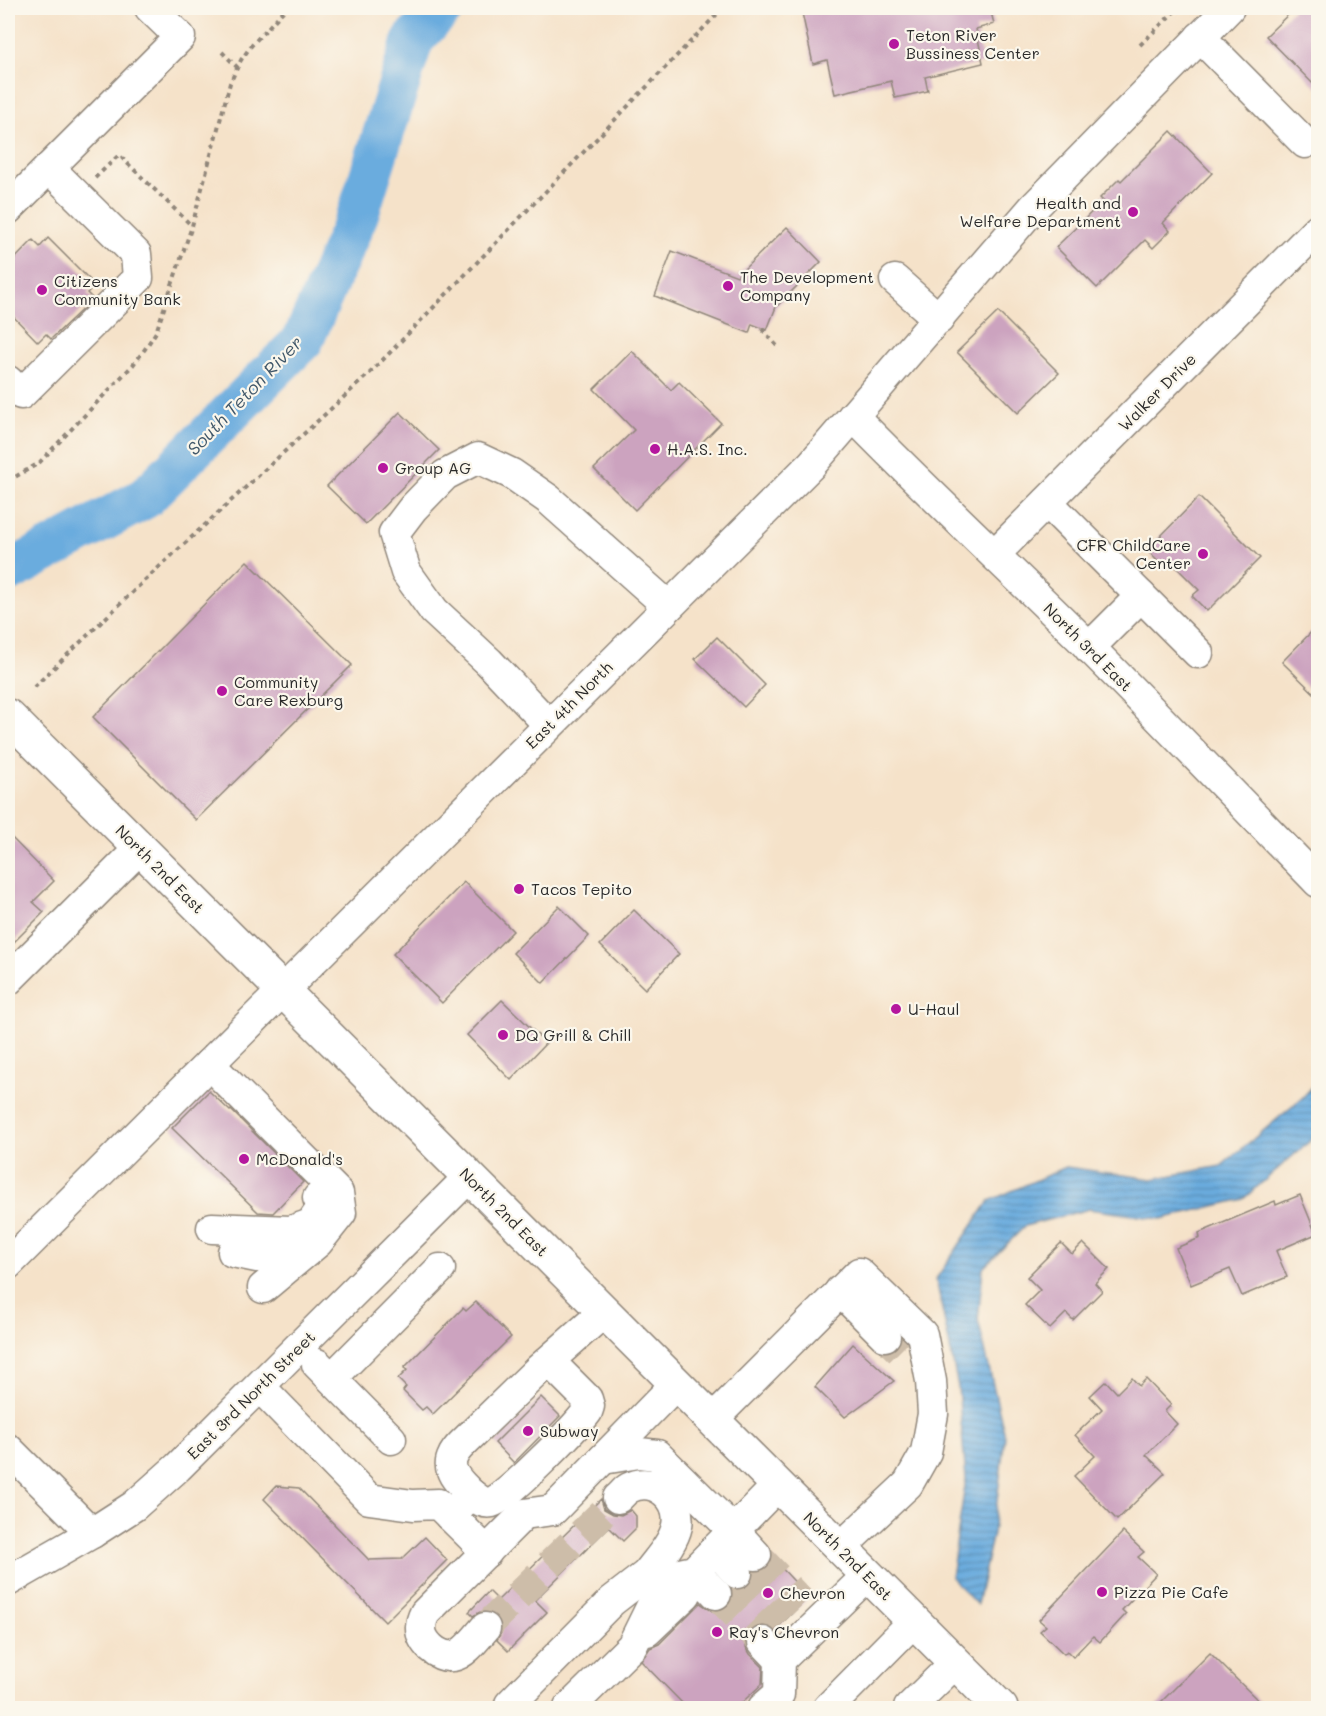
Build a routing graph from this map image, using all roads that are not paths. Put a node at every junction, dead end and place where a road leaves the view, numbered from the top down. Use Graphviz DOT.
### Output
graph roads {
  1 [pos="150,8"];
  2 [pos="1229,8"];
  3 [pos="1200,38"];
  4 [pos="1305,143"];
  5 [pos="49,168"];
  6 [pos="8,209"];
  7 [pos="1318,229"];
  8 [pos="895,279"];
  9 [pos="939,319"];
  10 [pos="14,388"];
  11 [pos="853,416"];
  12 [pos="1047,502"];
  13 [pos="995,554"];
  14 [pos="1141,596"];
  15 [pos="668,606"];
  16 [pos="1089,648"];
  17 [pos="1198,653"];
  18 [pos="8,716"];
  19 [pos="549,724"];
  20 [pos="140,849"];
  21 [pos="1313,867"];
  22 [pos="8,980"];
  23 [pos="282,991"];
  24 [pos="204,1068"];
  25 [pos="469,1177"];
  26 [pos="311,1224"];
  27 [pos="212,1228"];
  28 [pos="233,1252"];
  29 [pos="8,1264"];
  30 [pos="440,1269"];
  31 [pos="263,1288"];
  32 [pos="840,1292"];
  33 [pos="604,1312"];
  34 [pos="301,1347"];
  35 [pos="549,1361"];
  36 [pos="332,1378"];
  37 [pos="931,1381"];
  38 [pos="676,1384"];
  39 [pos="260,1387"];
  40 [pos="712,1420"];
  41 [pos="391,1439"];
  42 [pos="8,1449"];
  43 [pos="603,1459"];
  44 [pos="778,1485"];
  45 [pos="471,1494"];
  46 [pos="618,1498"];
  47 [pos="553,1510"];
  48 [pos="450,1516"];
  49 [pos="92,1533"];
  50 [pos="725,1540"];
  51 [pos="840,1548"];
  52 [pos="487,1552"];
  53 [pos="746,1564"];
  54 [pos="669,1574"];
  55 [pos="868,1575"];
  56 [pos="8,1581"];
  57 [pos="716,1594"];
  58 [pos="438,1600"];
  59 [pos="914,1621"];
  60 [pos="485,1628"];
  61 [pos="955,1663"];
  62 [pos="779,1704"];
  63 [pos="514,1708"];
  64 [pos="569,1708"];
  65 [pos="828,1708"];
  66 [pos="909,1708"];
  67 [pos="1001,1708"];
  1 -- 5 [label="street"];
  2 -- 3 [label="street, East 4th North"];
  3 -- 4 [label="street"];
  3 -- 9 [label="street, East 4th North"];
  5 -- 6 [label="street"];
  5 -- 10 [label="street"];
  7 -- 12 [label="street, Walker Drive"];
  8 -- 9 [label="street"];
  9 -- 11 [label="street, East 4th North"];
  11 -- 13 [label="street, North 3rd East"];
  11 -- 15 [label="street, East 4th North"];
  12 -- 13 [label="street, Walker Drive"];
  12 -- 14 [label="street"];
  13 -- 16 [label="street, North 3rd East"];
  14 -- 16 [label="street"];
  14 -- 17 [label="street"];
  15 -- 19 [label="street, East 4th North"];
  15 -- 19 [label="street"];
  16 -- 21 [label="street, North 3rd East"];
  18 -- 20 [label="main road, North 2nd East"];
  19 -- 23 [label="street, East 4th North"];
  20 -- 22 [label="street"];
  20 -- 23 [label="main road, North 2nd East"];
  23 -- 24 [label="street, East 4th North"];
  23 -- 25 [label="main road, North 2nd East"];
  24 -- 26 [label="street"];
  24 -- 29 [label="street, East 4th North"];
  24 -- 31 [label="street"];
  25 -- 33 [label="main road, North 2nd East"];
  25 -- 34 [label="street, East 3rd North Street"];
  26 -- 27 [label="street"];
  26 -- 28 [label="street"];
  30 -- 36 [label="street"];
  32 -- 37 [label="street"];
  32 -- 37 [label="street"];
  32 -- 40 [label="street"];
  33 -- 35 [label="street"];
  33 -- 38 [label="main road, North 2nd East"];
  34 -- 36 [label="street"];
  34 -- 39 [label="street, East 3rd North Street"];
  35 -- 45 [label="street"];
  35 -- 45 [label="street"];
  36 -- 41 [label="street"];
  37 -- 51 [label="street"];
  38 -- 40 [label="main road, North 2nd East"];
  38 -- 43 [label="street"];
  39 -- 48 [label="street"];
  39 -- 49 [label="street, East 3rd North Street"];
  40 -- 44 [label="main road, North 2nd East"];
  42 -- 49 [label="street"];
  43 -- 47 [label="street"];
  43 -- 50 [label="street"];
  44 -- 50 [label="street"];
  44 -- 51 [label="main road, North 2nd East"];
  45 -- 48 [label="street"];
  46 -- 54 [label="street"];
  47 -- 52 [label="street"];
  47 -- 58 [label="street"];
  48 -- 52 [label="street"];
  49 -- 56 [label="street, East 3rd North Street"];
  50 -- 53 [label="street"];
  50 -- 54 [label="street"];
  51 -- 55 [label="main road, North 2nd East"];
  52 -- 58 [label="street"];
  54 -- 57 [label="street"];
  54 -- 63 [label="street"];
  54 -- 64 [label="street"];
  55 -- 59 [label="main road, North 2nd East"];
  55 -- 62 [label="street"];
  58 -- 60 [label="street"];
  59 -- 61 [label="main road, North 2nd East"];
  59 -- 65 [label="street"];
  61 -- 66 [label="street"];
  61 -- 67 [label="main road, North 2nd East"];
}
